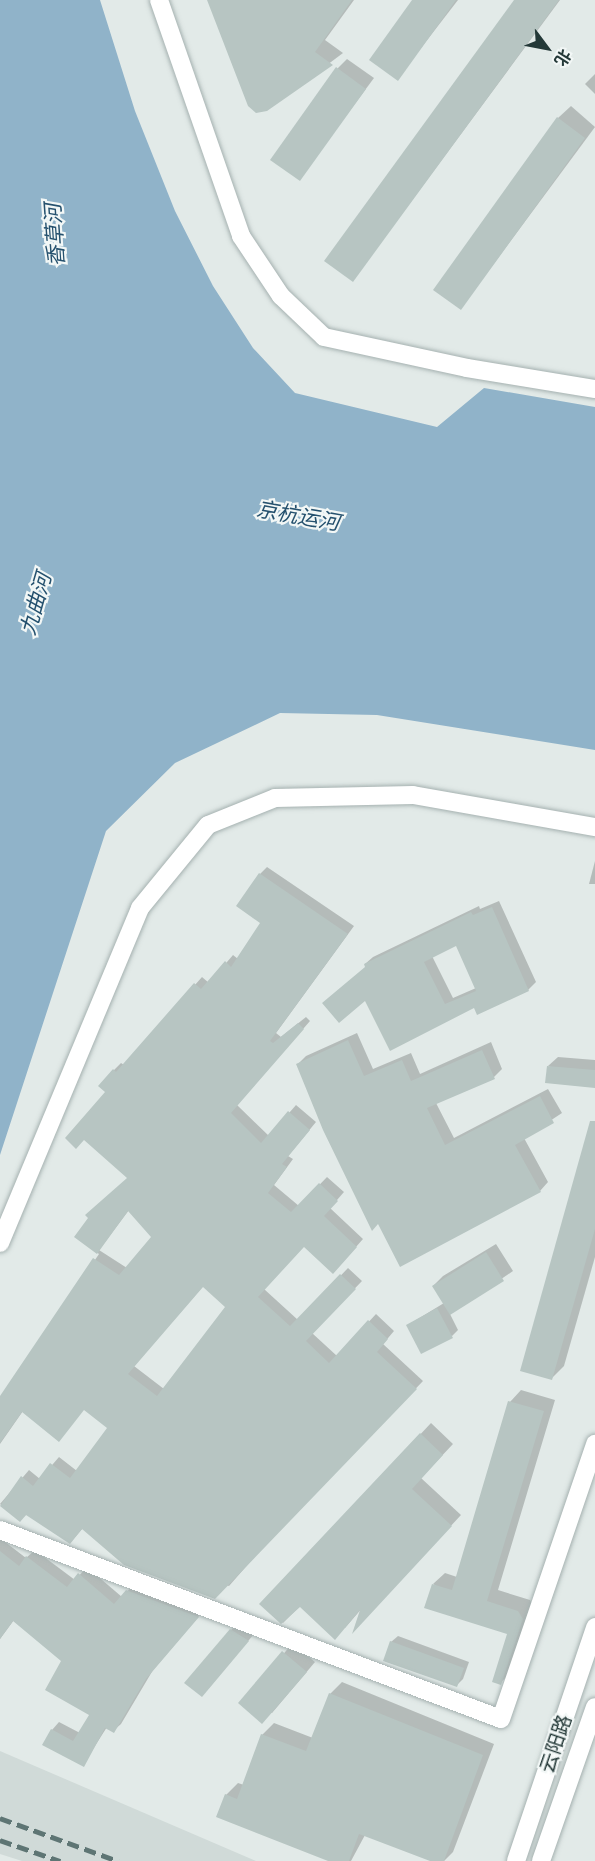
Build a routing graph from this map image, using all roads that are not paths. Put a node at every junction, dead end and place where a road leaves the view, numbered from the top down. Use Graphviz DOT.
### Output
graph roads {
  1 [pos="159,0"];
  2 [pos="595,389"];
  3 [pos="595,827"];
  4 [pos="0,1243"];
  5 [pos="595,1444"];
  6 [pos="0,1530"];
  7 [pos="595,1627"];
  8 [pos="595,1707"];
  9 [pos="516,1861"];
  10 [pos="541,1861"];
  1 -- 2 [label="street"];
  3 -- 4 [label="street"];
  5 -- 6 [label="street"];
  7 -- 9 [label="street, 云阳路"];
  8 -- 10 [label="street, 云阳路"];
}
